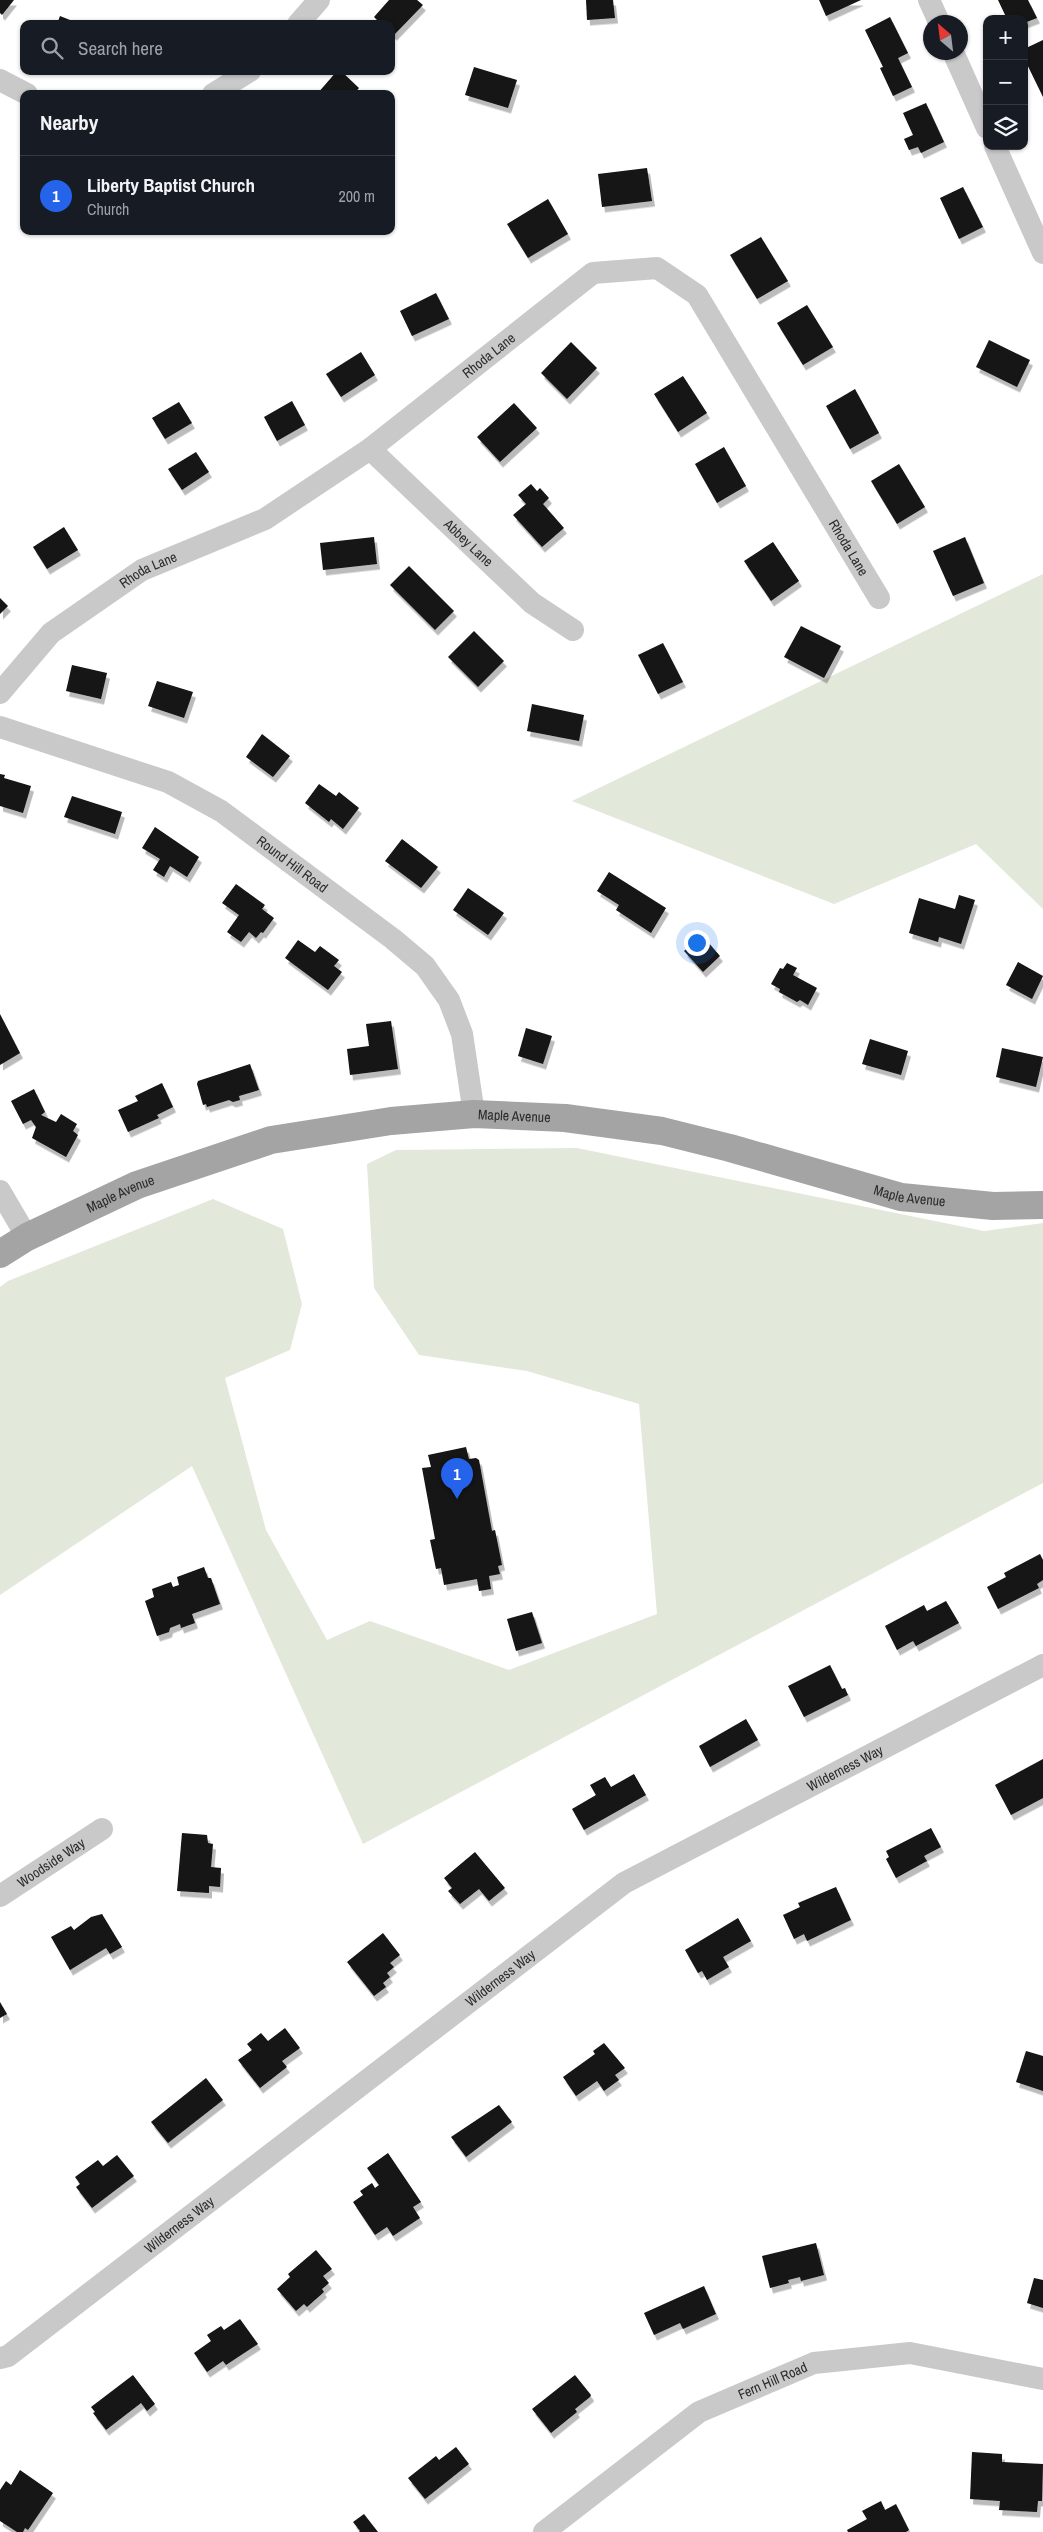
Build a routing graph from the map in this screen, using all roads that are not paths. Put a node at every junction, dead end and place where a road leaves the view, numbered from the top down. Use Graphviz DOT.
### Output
graph roads {
  1 [pos="319,0"];
  2 [pos="929,0"];
  3 [pos="936,15"];
  4 [pos="302,20"];
  5 [pos="957,60"];
  6 [pos="244,75"];
  7 [pos="0,80"];
  8 [pos="20,90"];
  9 [pos="219,90"];
  10 [pos="983,119"];
  11 [pos="997,150"];
  12 [pos="1043,253"];
  13 [pos="370,449"];
  14 [pos="880,598"];
  15 [pos="573,630"];
  16 [pos="0,693"];
  17 [pos="0,727"];
  18 [pos="474,1114"];
  19 [pos="0,1191"];
  20 [pos="1043,1206"];
  21 [pos="27,1237"];
  22 [pos="0,1254"];
  23 [pos="1043,1665"];
  24 [pos="102,1829"];
  25 [pos="0,1896"];
  26 [pos="0,2358"];
  27 [pos="1043,2379"];
  28 [pos="544,2532"];
  1 -- 4 [label="street"];
  2 -- 3 [label="street"];
  5 -- 10 [label="street"];
  6 -- 9 [label="street"];
  7 -- 8 [label="street"];
  11 -- 12 [label="street"];
  13 -- 14 [label="street, Rhoda Lane"];
  13 -- 15 [label="street, Abbey Lane"];
  13 -- 16 [label="street, Rhoda Lane"];
  17 -- 18 [label="street, Round Hill Road"];
  18 -- 20 [label="main road, Maple Avenue"];
  18 -- 21 [label="main road, Maple Avenue"];
  19 -- 21 [label="street"];
  21 -- 22 [label="main road, Maple Avenue"];
  23 -- 26 [label="street, Wilderness Way"];
  24 -- 25 [label="street, Woodside Way"];
  27 -- 28 [label="street, Fern Hill Road"];
}
